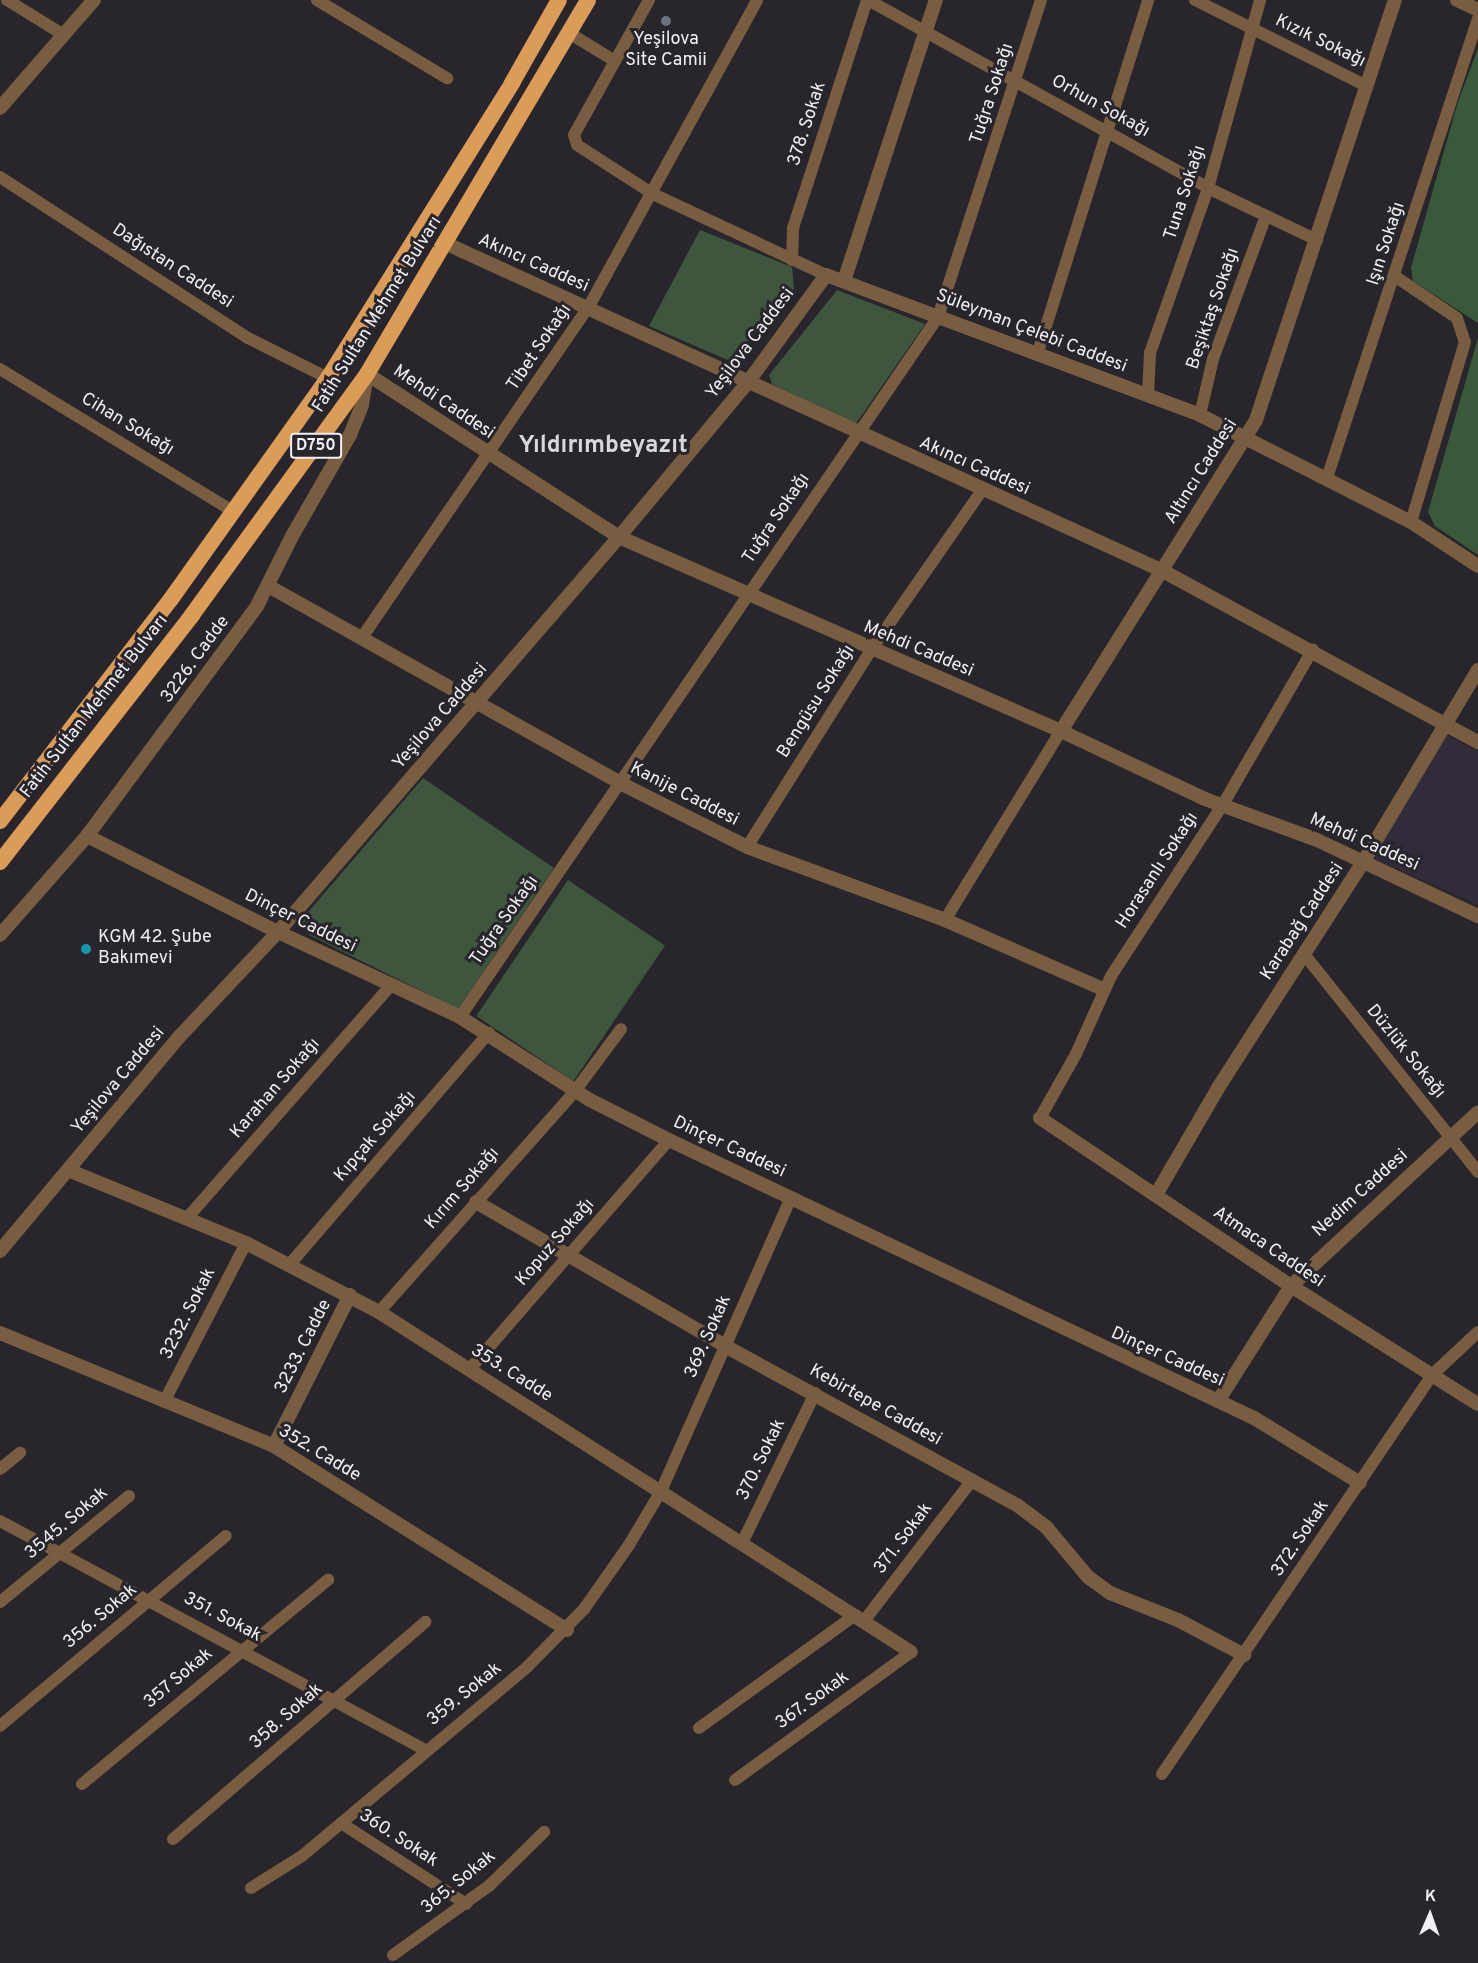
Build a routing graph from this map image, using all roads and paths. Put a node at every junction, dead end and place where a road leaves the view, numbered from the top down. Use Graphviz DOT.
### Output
graph roads {
  1 [pos="7,0"];
  2 [pos="93,0"];
  3 [pos="317,0"];
  4 [pos="559,0"];
  5 [pos="588,0"];
  6 [pos="648,0"];
  7 [pos="757,0"];
  8 [pos="867,0"];
  9 [pos="936,0"];
  10 [pos="1041,0"];
  11 [pos="1148,0"];
  12 [pos="1195,0"];
  13 [pos="1260,0"];
  14 [pos="1395,0"];
  15 [pos="1457,0"];
  16 [pos="1478,10"];
  17 [pos="1478,19"];
  18 [pos="1252,29"];
  19 [pos="569,33"];
  20 [pos="928,33"];
  21 [pos="64,36"];
  22 [pos="615,61"];
  23 [pos="447,78"];
  24 [pos="1017,82"];
  25 [pos="1365,85"];
  26 [pos="0,108"];
  27 [pos="1108,133"];
  28 [pos="0,177"];
  29 [pos="1208,188"];
  30 [pos="653,194"];
  31 [pos="1266,216"];
  32 [pos="1317,240"];
  33 [pos="447,244"];
  34 [pos="792,260"];
  35 [pos="826,275"];
  36 [pos="1396,277"];
  37 [pos="844,281"];
  38 [pos="588,308"];
  39 [pos="938,317"];
  40 [pos="1037,355"];
  41 [pos="0,369"];
  42 [pos="367,374"];
  43 [pos="328,378"];
  44 [pos="748,382"];
  45 [pos="1148,395"];
  46 [pos="1200,415"];
  47 [pos="857,434"];
  48 [pos="1248,438"];
  49 [pos="489,456"];
  50 [pos="1326,478"];
  51 [pos="982,490"];
  52 [pos="234,512"];
  53 [pos="1411,522"];
  54 [pos="619,537"];
  55 [pos="1478,566"];
  56 [pos="1161,570"];
  57 [pos="270,587"];
  58 [pos="747,595"];
  59 [pos="363,636"];
  60 [pos="1313,649"];
  61 [pos="871,650"];
  62 [pos="1478,670"];
  63 [pos="478,702"];
  64 [pos="1446,724"];
  65 [pos="1061,731"];
  66 [pos="1478,742"];
  67 [pos="620,783"];
  68 [pos="1222,806"];
  69 [pos="0,821"];
  70 [pos="87,836"];
  71 [pos="747,847"];
  72 [pos="0,862"];
  73 [pos="1363,862"];
  74 [pos="1478,916"];
  75 [pos="945,920"];
  76 [pos="278,932"];
  77 [pos="0,935"];
  78 [pos="1304,954"];
  79 [pos="391,985"];
  80 [pos="1103,989"];
  81 [pos="460,1017"];
  82 [pos="621,1029"];
  83 [pos="489,1033"];
  84 [pos="575,1091"];
  85 [pos="1478,1112"];
  86 [pos="1040,1118"];
  87 [pos="1451,1138"];
  88 [pos="669,1140"];
  89 [pos="68,1170"];
  90 [pos="1478,1172"];
  91 [pos="1157,1193"];
  92 [pos="791,1197"];
  93 [pos="476,1202"];
  94 [pos="188,1217"];
  95 [pos="246,1242"];
  96 [pos="0,1251"];
  97 [pos="568,1257"];
  98 [pos="290,1263"];
  99 [pos="1291,1286"];
  100 [pos="350,1295"];
  101 [pos="379,1312"];
  102 [pos="1478,1332"];
  103 [pos="0,1334"];
  104 [pos="725,1346"];
  105 [pos="469,1370"];
  106 [pos="1432,1375"];
  107 [pos="815,1393"];
  108 [pos="1218,1401"];
  109 [pos="164,1402"];
  110 [pos="1478,1404"];
  111 [pos="274,1446"];
  112 [pos="20,1453"];
  113 [pos="0,1469"];
  114 [pos="972,1480"];
  115 [pos="1360,1483"];
  116 [pos="661,1491"];
  117 [pos="129,1496"];
  118 [pos="0,1521"];
  119 [pos="226,1536"];
  120 [pos="742,1543"];
  121 [pos="61,1552"];
  122 [pos="328,1580"];
  123 [pos="150,1600"];
  124 [pos="0,1602"];
  125 [pos="860,1618"];
  126 [pos="424,1622"];
  127 [pos="567,1630"];
  128 [pos="243,1650"];
  129 [pos="911,1652"];
  130 [pos="1244,1655"];
  131 [pos="335,1700"];
  132 [pos="0,1726"];
  133 [pos="699,1728"];
  134 [pos="426,1750"];
  135 [pos="1162,1774"];
  136 [pos="735,1780"];
  137 [pos="82,1784"];
  138 [pos="341,1823"];
  139 [pos="544,1832"];
  140 [pos="173,1839"];
  141 [pos="251,1888"];
  142 [pos="466,1904"];
  143 [pos="393,1955"];
  1 -- 21 [label="street"];
  2 -- 21 [label="street"];
  3 -- 23 [label="street"];
  4 -- 43 [label="highway, Fatih Sultan Mehmet Bulvarı / D750"];
  5 -- 19 [label="highway, Fatih Sultan Mehmet Bulvarı / D750"];
  6 -- 22 [label="street"];
  7 -- 30 [label="street, Tibet Sokağı"];
  8 -- 20 [label="street, Orhun Sokağı"];
  8 -- 34 [label="street, 378. Sokak"];
  9 -- 20 [label="street"];
  10 -- 24 [label="street, Tuğra Sokağı"];
  11 -- 27 [label="street"];
  12 -- 18 [label="street, Kızık Sokağı"];
  13 -- 18 [label="street, Tuna Sokağı"];
  14 -- 25 [label="street, Altıncı Caddesi"];
  15 -- 16 [label="street"];
  17 -- 36 [label="street, Işın Sokağı"];
  18 -- 25 [label="street, Kızık Sokağı"];
  18 -- 29 [label="street, Tuna Sokağı"];
  19 -- 22 [label="street"];
  19 -- 33 [label="highway, Fatih Sultan Mehmet Bulvarı / D750"];
  20 -- 24 [label="street, Orhun Sokağı"];
  20 -- 37 [label="street"];
  21 -- 26 [label="street"];
  22 -- 30 [label="street, Süleyman Çelebi Caddesi"];
  24 -- 27 [label="street, Orhun Sokağı"];
  24 -- 39 [label="street, Tuğra Sokağı"];
  25 -- 32 [label="street, Altıncı Caddesi"];
  27 -- 29 [label="street, Orhun Sokağı"];
  27 -- 40 [label="street"];
  28 -- 43 [label="street, Dağıstan Caddesi"];
  29 -- 31 [label="street, Orhun Sokağı"];
  29 -- 45 [label="street, Tuna Sokağı"];
  30 -- 34 [label="street, Süleyman Çelebi Caddesi"];
  30 -- 38 [label="street, Tibet Sokağı"];
  31 -- 32 [label="street, Orhun Sokağı"];
  31 -- 46 [label="street, Beşiktaş Sokağı"];
  32 -- 48 [label="street, Altıncı Caddesi"];
  33 -- 38 [label="street, Akıncı Caddesi"];
  33 -- 42 [label="highway, Fatih Sultan Mehmet Bulvarı / D750"];
  34 -- 35 [label="street, Süleyman Çelebi Caddesi"];
  35 -- 37 [label="street, Süleyman Çelebi Caddesi"];
  35 -- 44 [label="street, Yeşilova Caddesi"];
  36 -- 50 [label="street, Işın Sokağı"];
  36 -- 53 [label="street"];
  37 -- 39 [label="street, Süleyman Çelebi Caddesi"];
  38 -- 44 [label="street, Akıncı Caddesi"];
  38 -- 49 [label="street, Tibet Sokağı"];
  39 -- 40 [label="street, Süleyman Çelebi Caddesi"];
  39 -- 47 [label="street, Tuğra Sokağı"];
  40 -- 45 [label="street, Süleyman Çelebi Caddesi"];
  41 -- 52 [label="street, Cihan Sokağı"];
  42 -- 49 [label="street, Mehdi Caddesi"];
  42 -- 57 [label="street, 3226. Cadde"];
  42 -- 72 [label="highway, Fatih Sultan Mehmet Bulvarı / D750"];
  43 -- 52 [label="highway, Fatih Sultan Mehmet Bulvarı / D750"];
  44 -- 47 [label="street, Akıncı Caddesi"];
  44 -- 54 [label="street, Yeşilova Caddesi"];
  45 -- 46 [label="street, Süleyman Çelebi Caddesi"];
  46 -- 48 [label="street, Süleyman Çelebi Caddesi"];
  47 -- 51 [label="street, Akıncı Caddesi"];
  47 -- 58 [label="street, Tuğra Sokağı"];
  48 -- 50 [label="street, Süleyman Çelebi Caddesi"];
  48 -- 56 [label="street, Altıncı Caddesi"];
  49 -- 54 [label="street, Mehdi Caddesi"];
  49 -- 59 [label="street, Tibet Sokağı"];
  50 -- 53 [label="street, Süleyman Çelebi Caddesi"];
  51 -- 56 [label="street, Akıncı Caddesi"];
  51 -- 61 [label="street, Bengüsu Sokağı"];
  52 -- 69 [label="highway, Fatih Sultan Mehmet Bulvarı / D750"];
  53 -- 55 [label="street, Süleyman Çelebi Caddesi"];
  54 -- 58 [label="street, Mehdi Caddesi"];
  54 -- 63 [label="street, Yeşilova Caddesi"];
  56 -- 60 [label="street, Akıncı Caddesi"];
  56 -- 65 [label="street, Altıncı Caddesi"];
  57 -- 59 [label="street, Kanije Caddesi"];
  57 -- 70 [label="street, 3226. Cadde"];
  58 -- 61 [label="street, Mehdi Caddesi"];
  58 -- 67 [label="street, Tuğra Sokağı"];
  59 -- 63 [label="street, Kanije Caddesi"];
  60 -- 64 [label="street, Akıncı Caddesi"];
  60 -- 68 [label="street, Horasanlı Sokağı"];
  61 -- 65 [label="street, Mehdi Caddesi"];
  61 -- 71 [label="street, Bengüsu Sokağı"];
  62 -- 64 [label="street, Karabağ Caddesi"];
  63 -- 67 [label="street, Kanije Caddesi"];
  63 -- 76 [label="street, Yeşilova Caddesi"];
  64 -- 66 [label="street, Akıncı Caddesi"];
  64 -- 73 [label="street, Karabağ Caddesi"];
  65 -- 68 [label="street, Mehdi Caddesi"];
  65 -- 75 [label="street, Altıncı Caddesi"];
  67 -- 71 [label="street, Kanije Caddesi"];
  67 -- 81 [label="street, Tuğra Sokağı"];
  68 -- 73 [label="street, Mehdi Caddesi"];
  68 -- 80 [label="street, Horasanlı Sokağı"];
  70 -- 76 [label="street, Dinçer Caddesi"];
  70 -- 77 [label="street, 3226. Cadde"];
  71 -- 75 [label="street, Kanije Caddesi"];
  73 -- 74 [label="street, Mehdi Caddesi"];
  73 -- 78 [label="street, Karabağ Caddesi"];
  75 -- 80 [label="street, Kanije Caddesi"];
  76 -- 79 [label="street, Dinçer Caddesi"];
  76 -- 89 [label="street, Yeşilova Caddesi"];
  78 -- 87 [label="street, Düzlük Sokağı"];
  78 -- 91 [label="street, Karabağ Caddesi"];
  79 -- 81 [label="street, Dinçer Caddesi"];
  79 -- 94 [label="street, Karahan Sokağı"];
  80 -- 86 [label="street, Horasanlı Sokağı"];
  81 -- 83 [label="street, Dinçer Caddesi"];
  82 -- 84 [label="street"];
  83 -- 84 [label="street, Dinçer Caddesi"];
  83 -- 98 [label="street, Kıpçak Sokağı"];
  84 -- 88 [label="street, Dinçer Caddesi"];
  84 -- 93 [label="street, Kırım Sokağı"];
  85 -- 87 [label="street, Nedim Caddesi"];
  86 -- 91 [label="street, Atmaca Caddesi"];
  87 -- 90 [label="street, Düzlük Sokağı"];
  87 -- 99 [label="street, Nedim Caddesi"];
  88 -- 92 [label="street, Dinçer Caddesi"];
  88 -- 97 [label="street, Kopuz Sokağı"];
  89 -- 94 [label="street, 353. Cadde"];
  89 -- 96 [label="street, Yeşilova Caddesi"];
  91 -- 99 [label="street, Atmaca Caddesi"];
  92 -- 104 [label="street, 369. Sokak"];
  92 -- 108 [label="street, Dinçer Caddesi"];
  93 -- 97 [label="street, Kebirtepe Caddesi"];
  93 -- 101 [label="street, Kırım Sokağı"];
  94 -- 95 [label="street, 353. Cadde"];
  95 -- 98 [label="street, 353. Cadde"];
  95 -- 109 [label="street, 3232. Sokak"];
  97 -- 104 [label="street, Kebirtepe Caddesi"];
  97 -- 105 [label="street, Kopuz Sokağı"];
  98 -- 100 [label="street, 353. Cadde"];
  99 -- 106 [label="street, Atmaca Caddesi"];
  99 -- 108 [label="street, Nedim Caddesi"];
  100 -- 101 [label="street, 353. Cadde"];
  100 -- 111 [label="street, 3233. Cadde"];
  101 -- 105 [label="street, 353. Cadde"];
  102 -- 106 [label="street, 372. Sokak"];
  103 -- 109 [label="street, 352. Cadde"];
  104 -- 107 [label="street, Kebirtepe Caddesi"];
  104 -- 116 [label="street, 369. Sokak"];
  105 -- 116 [label="street, 353. Cadde"];
  106 -- 110 [label="street, Atmaca Caddesi"];
  106 -- 115 [label="street, 372. Sokak"];
  107 -- 114 [label="street, Kebirtepe Caddesi"];
  107 -- 120 [label="street, 370. Sokak"];
  108 -- 115 [label="street, Dinçer Caddesi"];
  109 -- 111 [label="street, 352. Cadde"];
  111 -- 127 [label="street, 352. Cadde"];
  112 -- 113 [label="street"];
  114 -- 125 [label="street, 371. Sokak"];
  114 -- 130 [label="street, Kebirtepe Caddesi"];
  115 -- 130 [label="street, 372. Sokak"];
  116 -- 120 [label="street, 353. Cadde"];
  116 -- 127 [label="street, 359. Sokak"];
  117 -- 121 [label="street, 3545. Sokak"];
  118 -- 121 [label="street, 351. Sokak"];
  119 -- 123 [label="street, 356. Sokak"];
  120 -- 125 [label="street, 353. Cadde"];
  121 -- 123 [label="street, 351. Sokak"];
  121 -- 124 [label="street, 3545. Sokak"];
  122 -- 128 [label="street, 357 Sokak"];
  123 -- 128 [label="street, 351. Sokak"];
  123 -- 132 [label="street, 356. Sokak"];
  125 -- 129 [label="street, 353. Cadde"];
  125 -- 133 [label="street"];
  126 -- 131 [label="street, 358. Sokak"];
  127 -- 134 [label="street, 359. Sokak"];
  128 -- 131 [label="street, 351. Sokak"];
  128 -- 137 [label="street, 357 Sokak"];
  129 -- 136 [label="street, 367. Sokak"];
  130 -- 135 [label="street, 372. Sokak"];
  131 -- 134 [label="street, 351. Sokak"];
  131 -- 140 [label="street, 358. Sokak"];
  134 -- 138 [label="street, 359. Sokak"];
  138 -- 141 [label="street, 359. Sokak"];
  138 -- 142 [label="street, 360. Sokak"];
  139 -- 142 [label="street, 365. Sokak"];
  142 -- 143 [label="street, 365. Sokak"];
}
